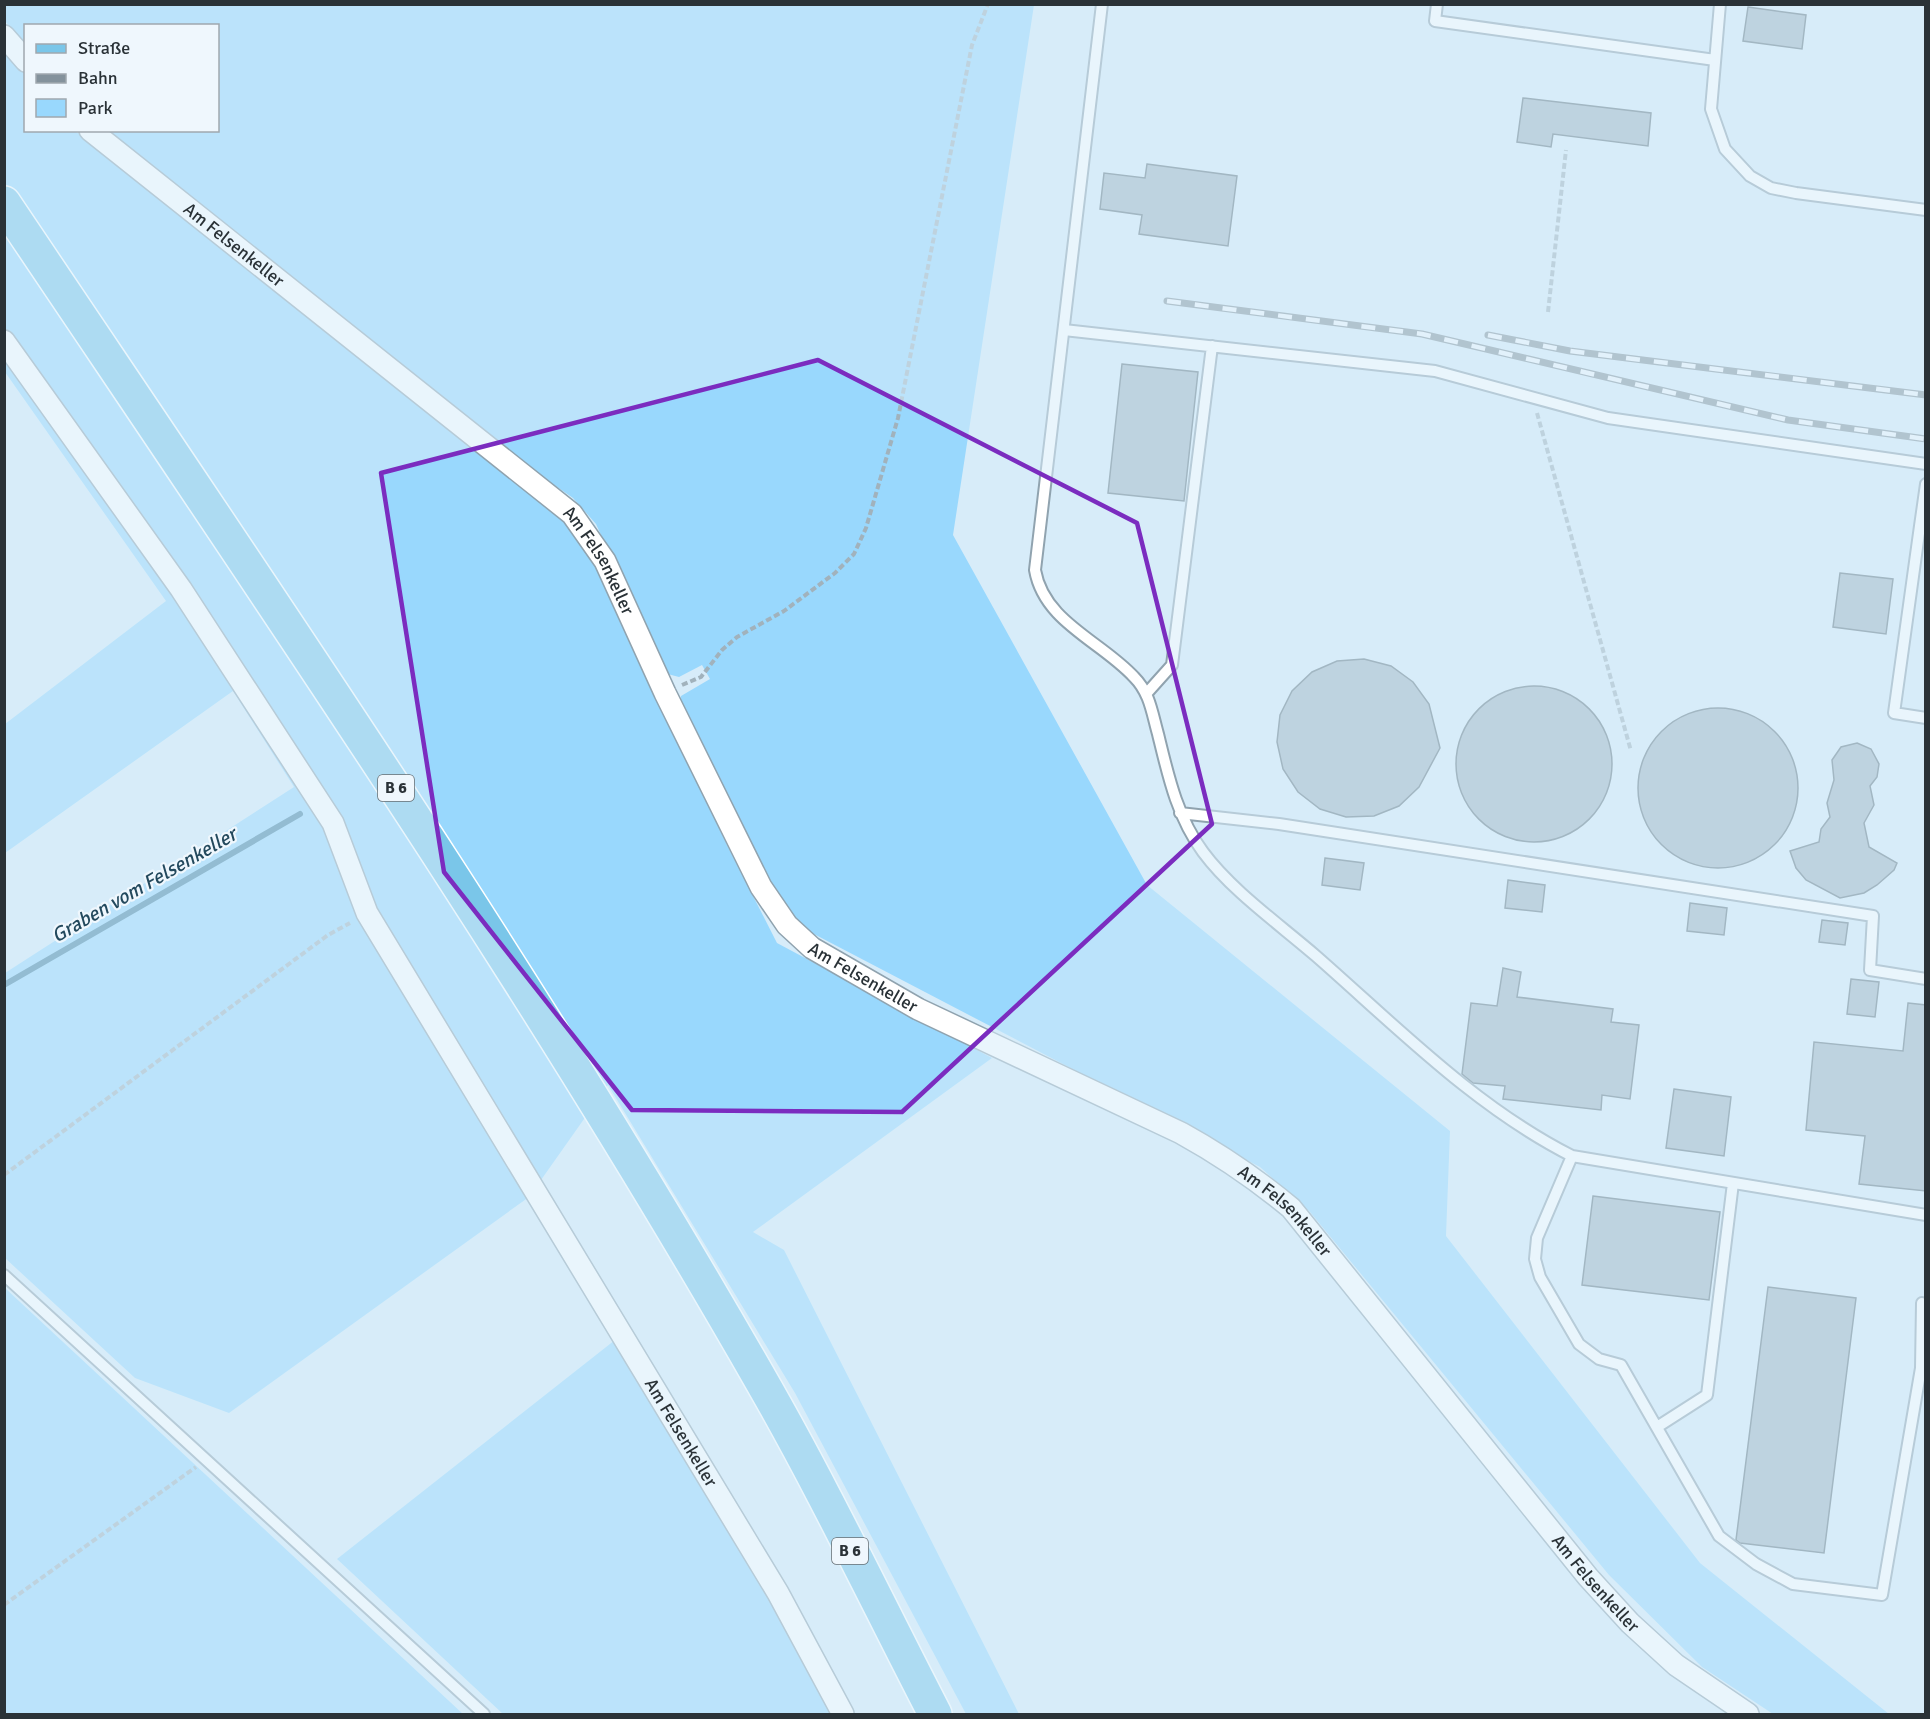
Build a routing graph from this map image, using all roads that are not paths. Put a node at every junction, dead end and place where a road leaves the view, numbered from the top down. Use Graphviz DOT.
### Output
graph roads {
  1 [pos="1102,4"];
  2 [pos="1437,4"];
  3 [pos="1720,4"];
  4 [pos="4,36"];
  5 [pos="24,59"];
  6 [pos="1715,60"];
  7 [pos="93,132"];
  8 [pos="4,204"];
  9 [pos="1926,210"];
  10 [pos="1064,330"];
  11 [pos="4,341"];
  12 [pos="1212,346"];
  13 [pos="1926,464"];
  14 [pos="1926,484"];
  15 [pos="1923,526"];
  16 [pos="1146,694"];
  17 [pos="1926,718"];
  18 [pos="1180,813"];
  19 [pos="1926,979"];
  20 [pos="1572,1156"];
  21 [pos="1733,1184"];
  22 [pos="1926,1215"];
  23 [pos="4,1275"];
  24 [pos="1922,1303"];
  25 [pos="1657,1427"];
  26 [pos="484,1714"];
  27 [pos="843,1714"];
  28 [pos="935,1714"];
  29 [pos="1748,1714"];
  1 -- 10 [label="lane"];
  2 -- 6 [label="lane"];
  3 -- 6 [label="lane"];
  4 -- 5 [label="street"];
  6 -- 9 [label="lane"];
  7 -- 29 [label="street, Am Felsenkeller"];
  8 -- 28 [label="main road, B 6"];
  10 -- 12 [label="lane"];
  10 -- 16 [label="lane"];
  11 -- 27 [label="street, Am Felsenkeller"];
  12 -- 13 [label="lane"];
  12 -- 16 [label="lane"];
  14 -- 15 [label="lane"];
  15 -- 17 [label="lane"];
  16 -- 18 [label="lane"];
  18 -- 19 [label="lane"];
  18 -- 20 [label="lane"];
  20 -- 21 [label="lane"];
  20 -- 25 [label="lane"];
  21 -- 22 [label="lane"];
  21 -- 25 [label="lane"];
  23 -- 26 [label="lane"];
  24 -- 25 [label="lane"];
}
